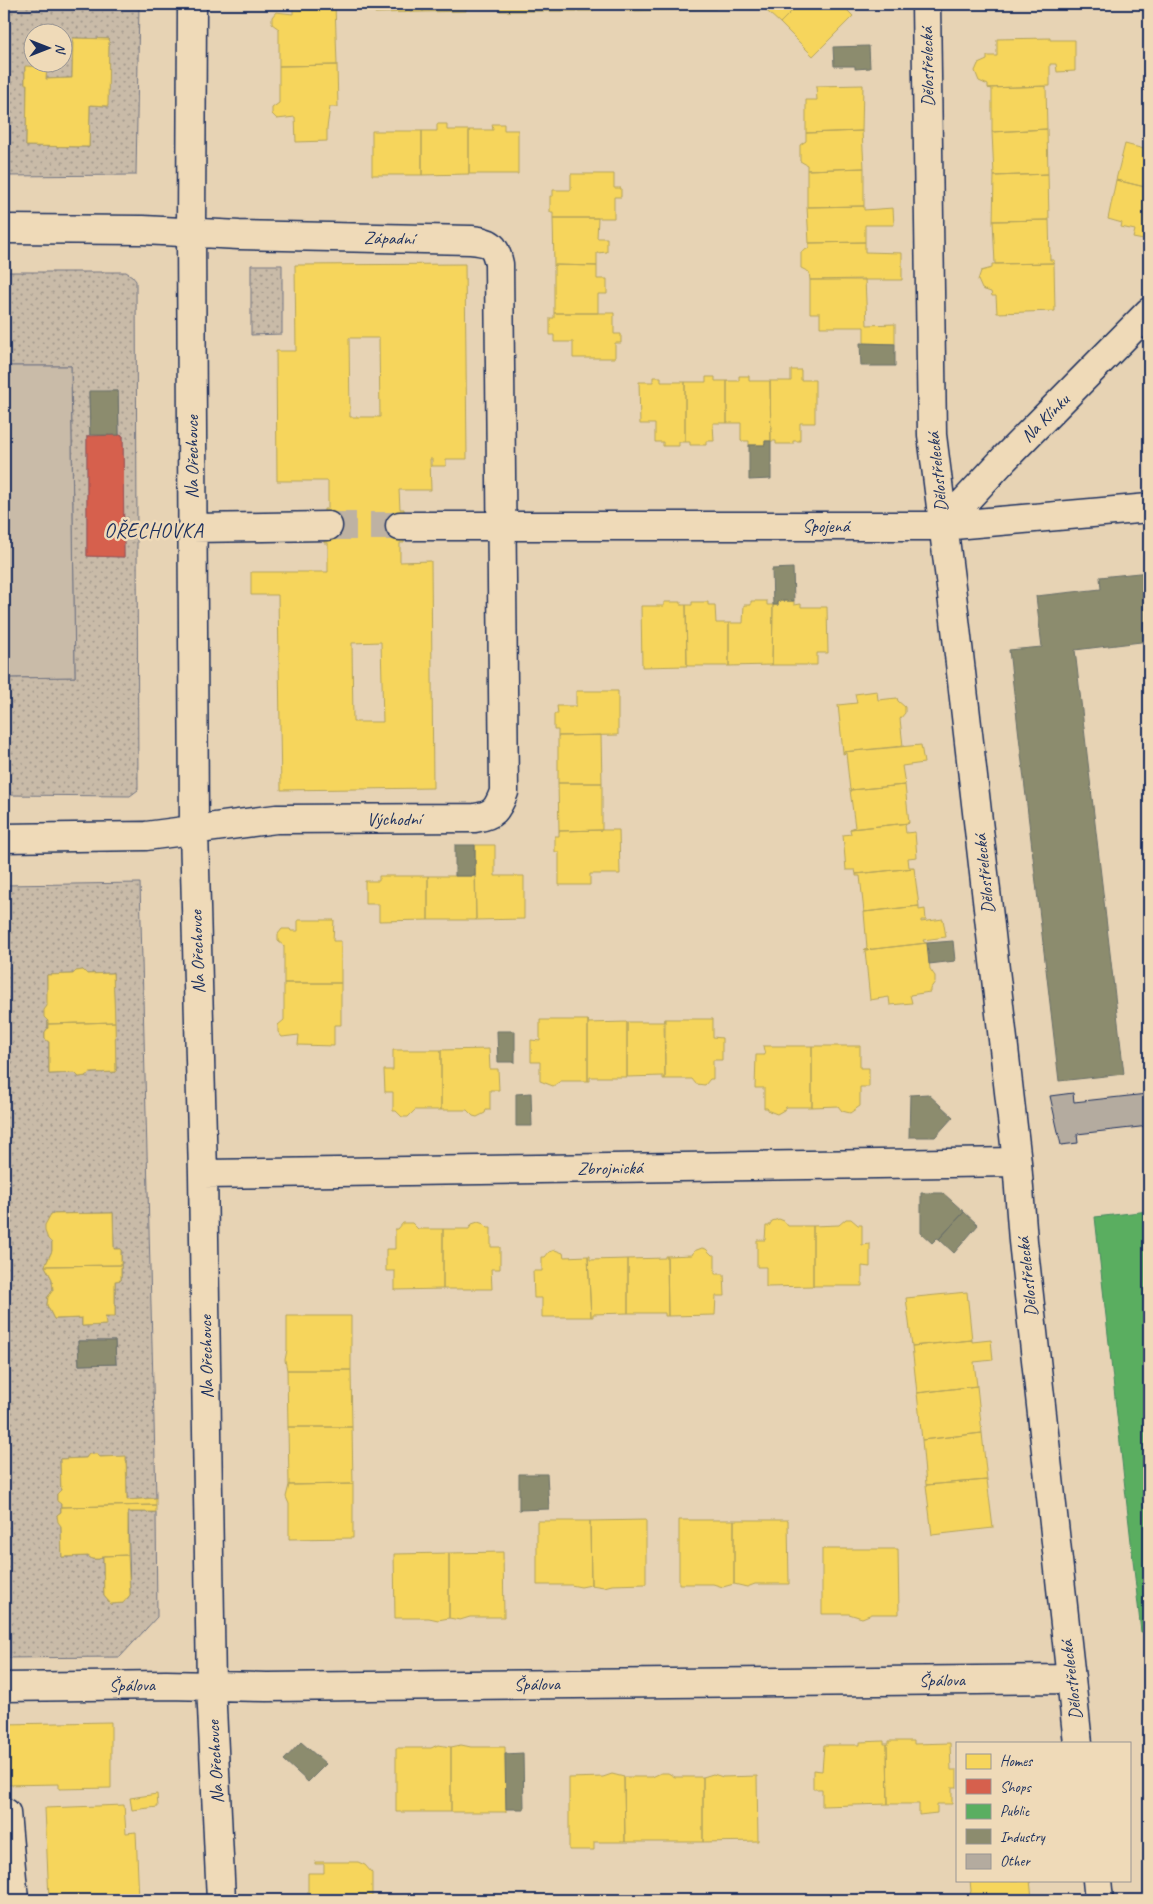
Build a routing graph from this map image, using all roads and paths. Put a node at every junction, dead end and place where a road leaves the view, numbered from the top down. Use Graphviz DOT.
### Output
graph roads {
  1 [pos="192,4"];
  2 [pos="926,4"];
  3 [pos="4,229"];
  4 [pos="191,231"];
  5 [pos="1149,312"];
  6 [pos="1149,508"];
  7 [pos="501,525"];
  8 [pos="328,526"];
  9 [pos="400,526"];
  10 [pos="942,526"];
  11 [pos="192,528"];
  12 [pos="194,830"];
  13 [pos="4,838"];
  14 [pos="1017,1162"];
  15 [pos="203,1174"];
  16 [pos="1070,1679"];
  17 [pos="212,1686"];
  18 [pos="4,1687"];
  19 [pos="1078,1742"];
  20 [pos="6,1813"];
  21 [pos="1096,1882"];
  22 [pos="14,1900"];
  23 [pos="221,1900"];
  24 [pos="1099,1900"];
  1 -- 4 [label="street, Na Ořechovce"];
  2 -- 10 [label="street, Dělostřelecká"];
  3 -- 4 [label="street, Západní"];
  4 -- 7 [label="street, Západní"];
  4 -- 11 [label="street, Na Ořechovce"];
  5 -- 10 [label="street, Na Klínku"];
  6 -- 10 [label="street, Spojená"];
  7 -- 9 [label="street, Spojená"];
  7 -- 10 [label="street, Spojená"];
  7 -- 12 [label="street, Východní"];
  8 -- 11 [label="street"];
  10 -- 14 [label="street, Dělostřelecká"];
  11 -- 12 [label="street, Na Ořechovce"];
  12 -- 13 [label="street, Východní"];
  12 -- 15 [label="street, Na Ořechovce"];
  14 -- 15 [label="street, Zbrojnická"];
  14 -- 16 [label="street, Dělostřelecká"];
  15 -- 17 [label="street, Na Ořechovce"];
  16 -- 17 [label="street, Špálova"];
  16 -- 19 [label="street, Dělostřelecká"];
  17 -- 18 [label="street, Špálova"];
  17 -- 23 [label="street, Na Ořechovce"];
  20 -- 22 [label="street"];
  21 -- 24 [label="street"];
}
